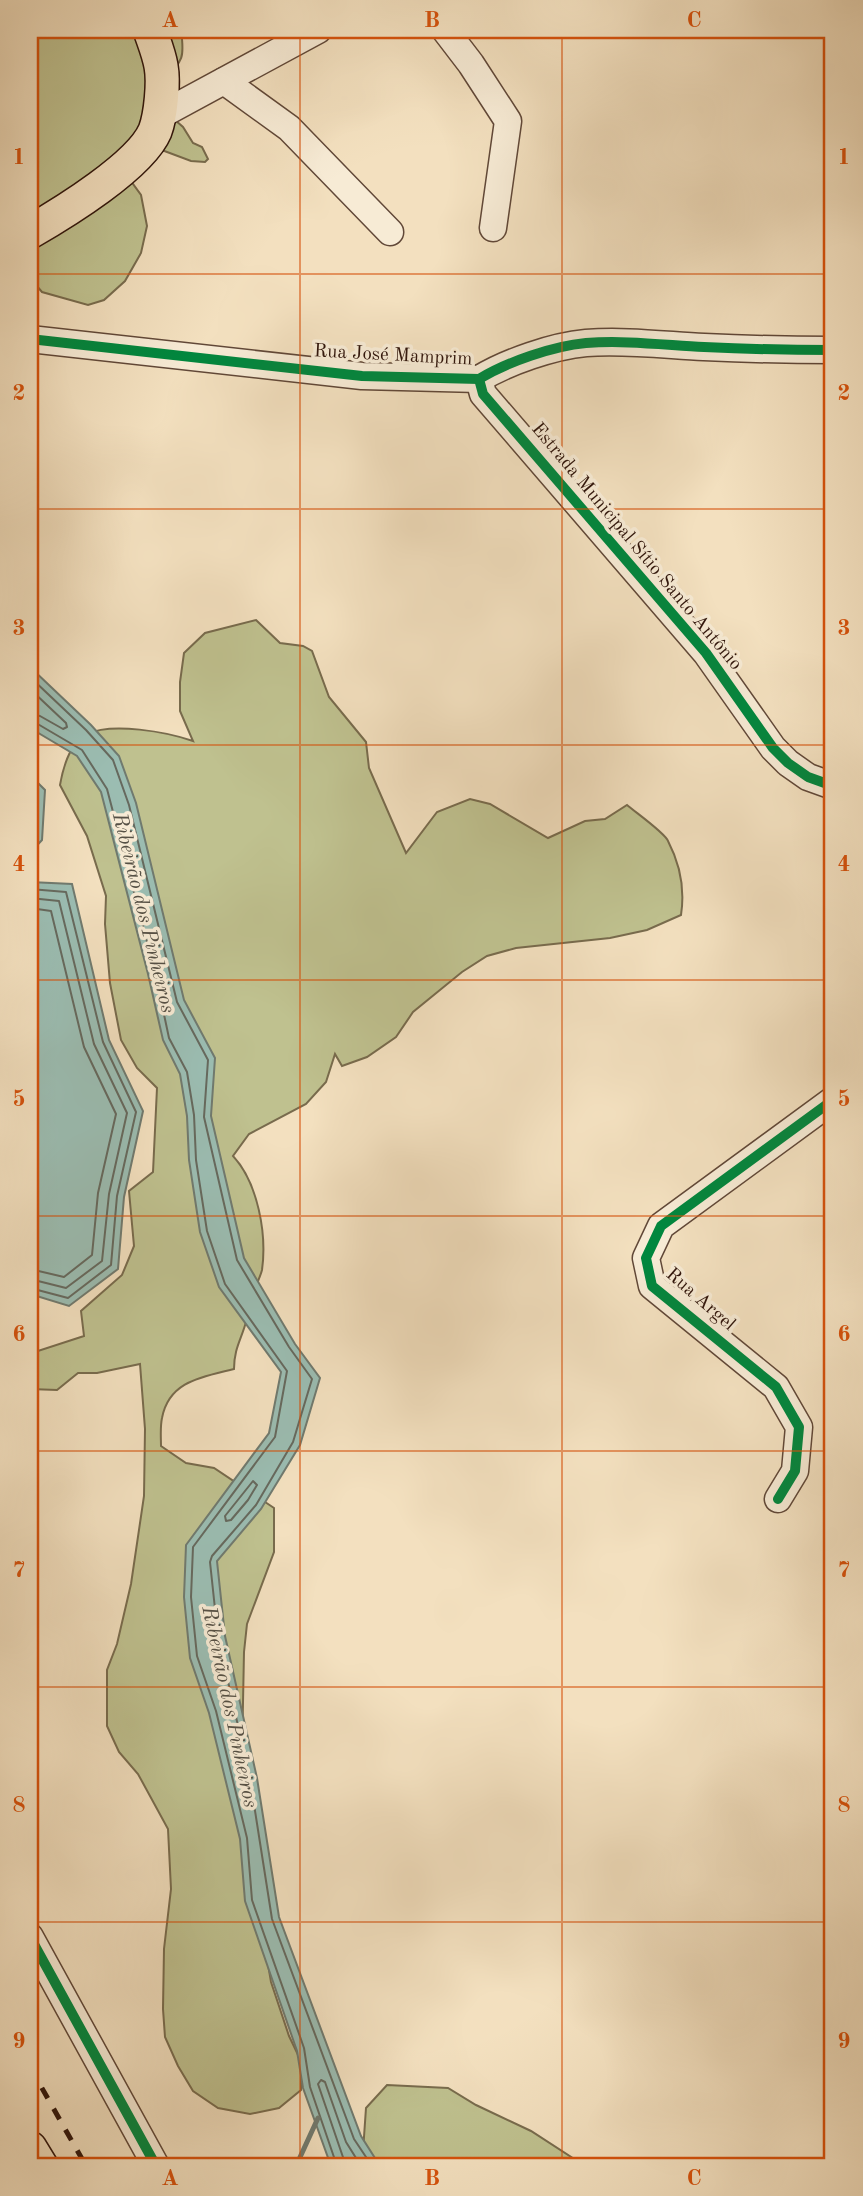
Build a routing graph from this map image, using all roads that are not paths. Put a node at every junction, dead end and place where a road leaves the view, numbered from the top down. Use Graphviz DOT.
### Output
graph roads {
  1 [pos="150,30"];
  2 [pos="318,30"];
  3 [pos="445,30"];
  4 [pos="224,81"];
  5 [pos="159,116"];
  6 [pos="493,228"];
  7 [pos="30,232"];
  8 [pos="390,232"];
  9 [pos="30,339"];
  10 [pos="833,351"];
  11 [pos="479,379"];
  12 [pos="833,786"];
  13 [pos="833,1100"];
  14 [pos="778,1499"];
  15 [pos="30,1937"];
  16 [pos="30,2148"];
  17 [pos="41,2166"];
  18 [pos="156,2166"];
  1 -- 5 [label="main road"];
  2 -- 4 [label="street"];
  3 -- 6 [label="street"];
  4 -- 5 [label="street"];
  4 -- 8 [label="street"];
  5 -- 7 [label="main road"];
  9 -- 11 [label="street, Rua José Mamprim"];
  10 -- 11 [label="street, Rua José Mamprim"];
  11 -- 12 [label="street, Estrada Municipal Sítio Santo Antônio"];
  13 -- 14 [label="street, Rua Argel"];
  15 -- 18 [label="street"];
  16 -- 17 [label="main road"];
}
